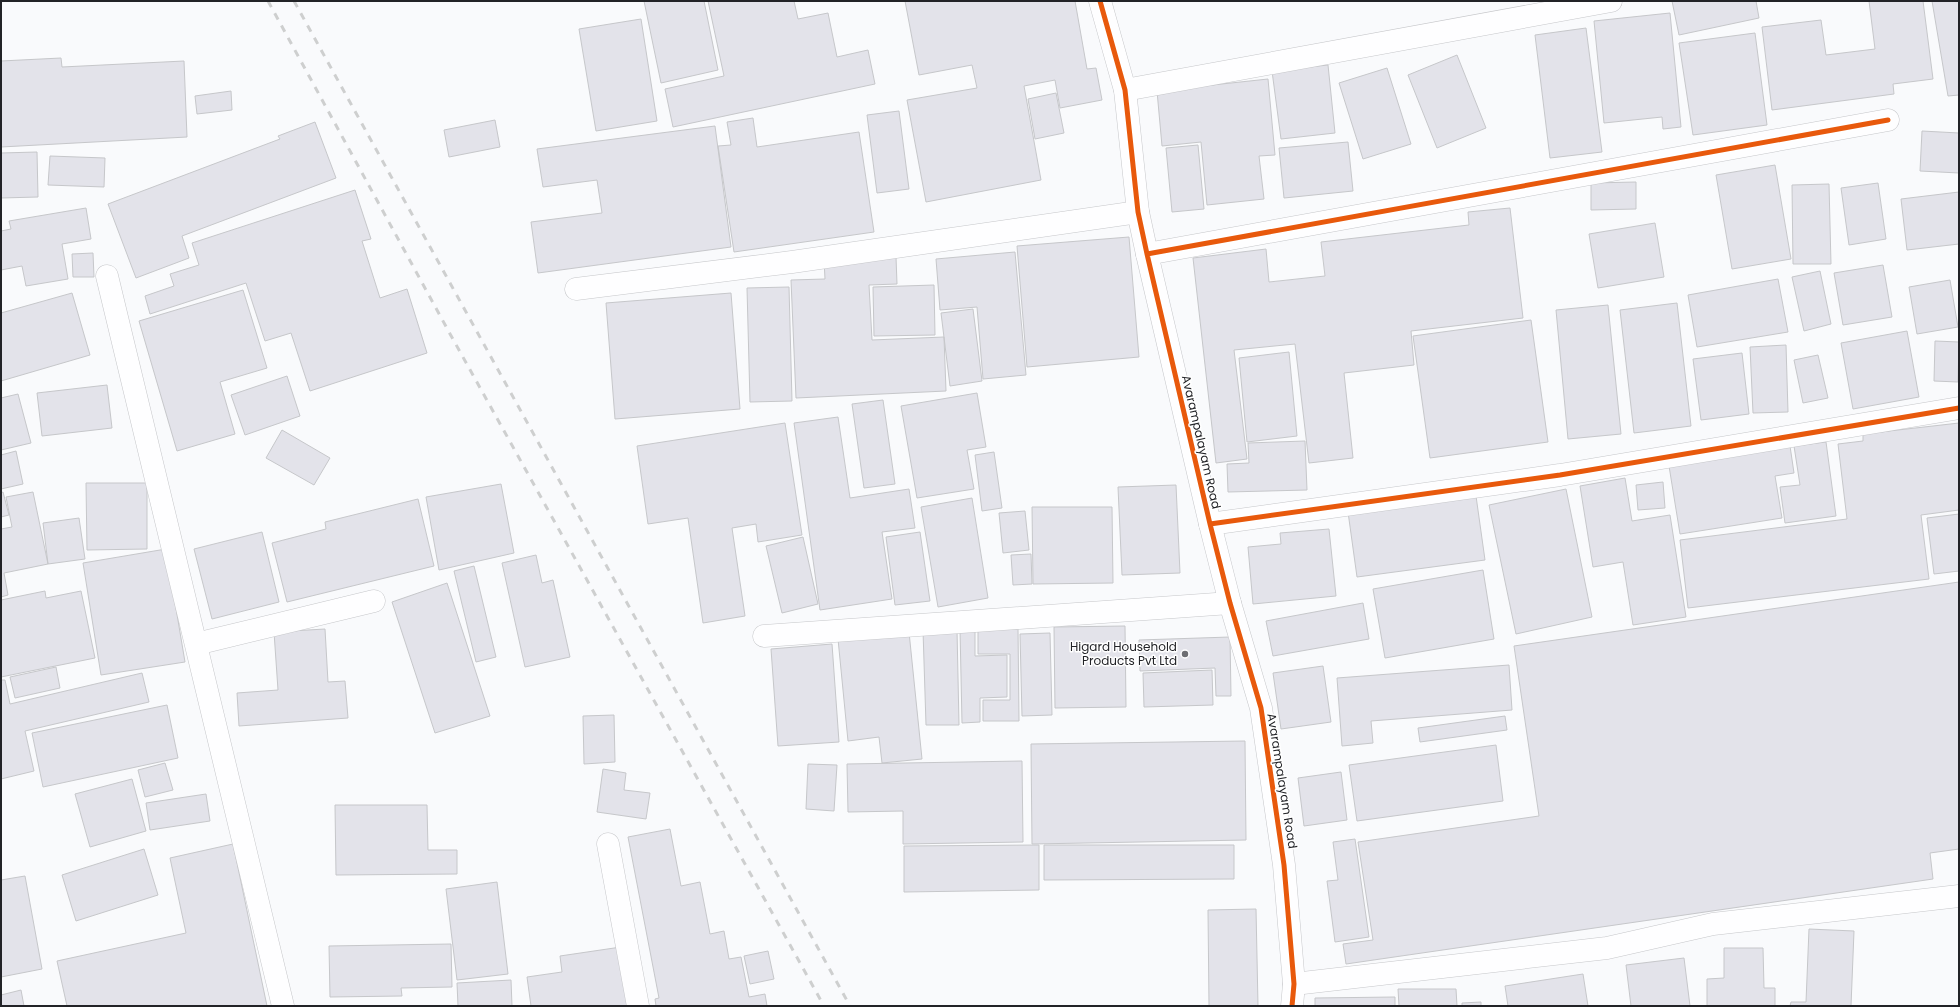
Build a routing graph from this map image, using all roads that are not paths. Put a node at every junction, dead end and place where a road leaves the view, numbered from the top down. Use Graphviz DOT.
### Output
graph roads {
  1 [pos="1100,1"];
  2 [pos="1598,2"];
  3 [pos="1125,90"];
  4 [pos="1888,120"];
  5 [pos="1138,212"];
  6 [pos="1147,254"];
  7 [pos="107,276"];
  8 [pos="576,290"];
  9 [pos="1959,408"];
  10 [pos="1210,524"];
  11 [pos="374,601"];
  12 [pos="1230,603"];
  13 [pos="764,636"];
  14 [pos="196,644"];
  15 [pos="608,844"];
  16 [pos="1959,896"];
  17 [pos="1294,984"];
  18 [pos="283,1006"];
  19 [pos="638,1006"];
  20 [pos="1292,1006"];
  1 -- 3 [label="street, Avarampalayam Road"];
  2 -- 3 [label="street"];
  3 -- 5 [label="street, Avarampalayam Road"];
  4 -- 6 [label="street"];
  5 -- 6 [label="street, Avarampalayam Road"];
  5 -- 8 [label="street"];
  6 -- 10 [label="street, Avarampalayam Road"];
  7 -- 14 [label="street"];
  9 -- 10 [label="street"];
  10 -- 12 [label="street, Avarampalayam Road"];
  11 -- 14 [label="street"];
  12 -- 13 [label="street"];
  12 -- 17 [label="street, Avarampalayam Road"];
  14 -- 18 [label="street"];
  15 -- 19 [label="street"];
  16 -- 17 [label="street"];
  17 -- 20 [label="street, Avarampalayam Road"];
}
